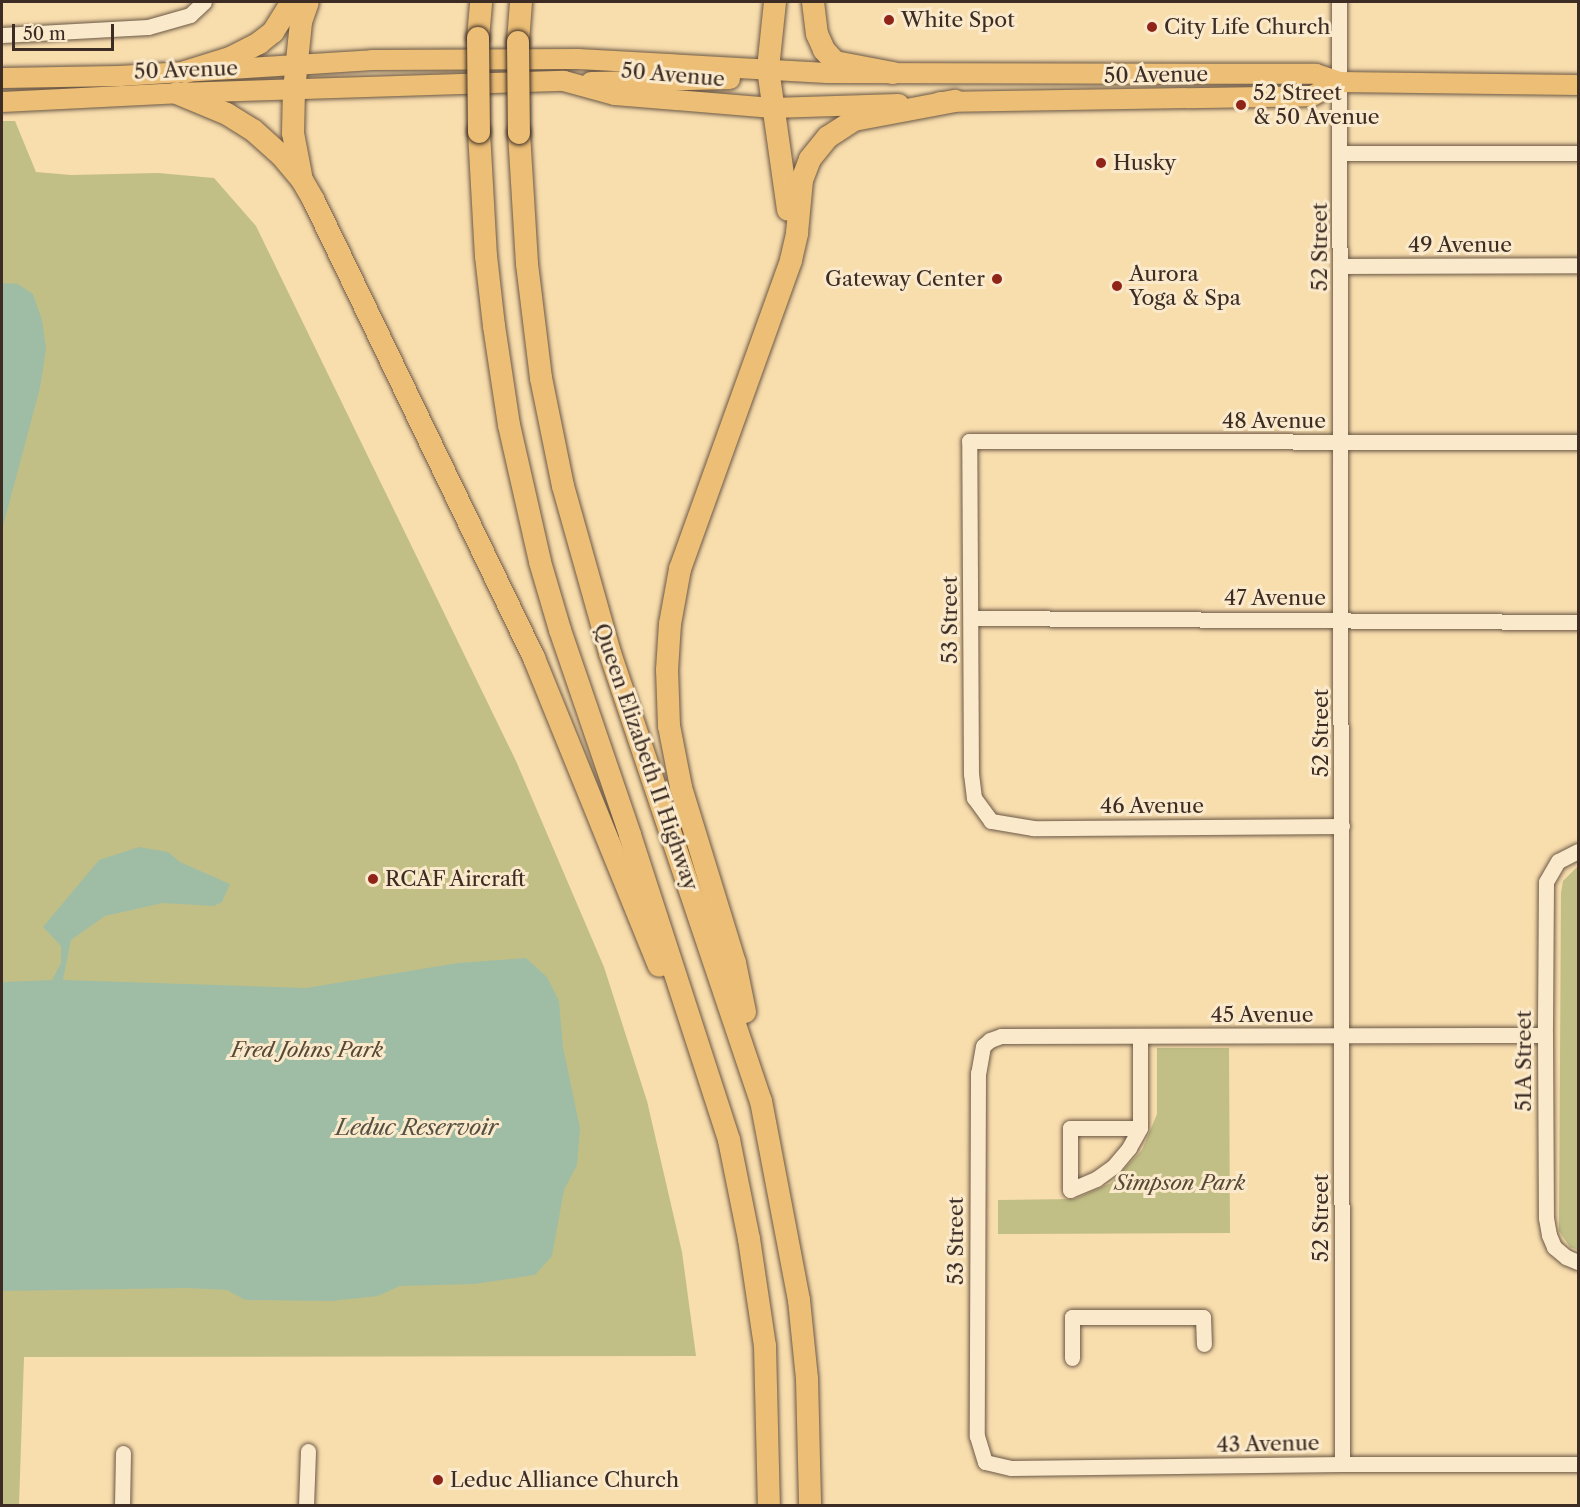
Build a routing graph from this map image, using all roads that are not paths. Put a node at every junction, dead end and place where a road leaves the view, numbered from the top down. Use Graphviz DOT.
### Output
graph roads {
  1 [pos="204,2"];
  2 [pos="292,2"];
  3 [pos="308,2"];
  4 [pos="481,2"];
  5 [pos="521,2"];
  6 [pos="775,2"];
  7 [pos="813,2"];
  8 [pos="1339,2"];
  9 [pos="2,35"];
  10 [pos="421,60"];
  11 [pos="296,64"];
  12 [pos="768,69"];
  13 [pos="185,72"];
  14 [pos="893,73"];
  15 [pos="1007,73"];
  16 [pos="2,78"];
  17 [pos="564,81"];
  18 [pos="1339,82"];
  19 [pos="1578,85"];
  20 [pos="294,90"];
  21 [pos="177,93"];
  22 [pos="955,101"];
  23 [pos="2,102"];
  24 [pos="1007,102"];
  25 [pos="772,108"];
  26 [pos="1340,153"];
  27 [pos="1578,153"];
  28 [pos="302,180"];
  29 [pos="1578,265"];
  30 [pos="1342,266"];
  31 [pos="759,349"];
  32 [pos="969,441"];
  33 [pos="1342,442"];
  34 [pos="1578,442"];
  35 [pos="972,618"];
  36 [pos="1342,620"];
  37 [pos="1578,621"];
  38 [pos="974,798"];
  39 [pos="1342,826"];
  40 [pos="1578,851"];
  41 [pos="1545,1035"];
  42 [pos="1343,1036"];
  43 [pos="1140,1037"];
  44 [pos="983,1047"];
  45 [pos="761,1101"];
  46 [pos="1140,1128"];
  47 [pos="729,1140"];
  48 [pos="1572,1259"];
  49 [pos="1204,1344"];
  50 [pos="1072,1358"];
  51 [pos="976,1436"];
  52 [pos="308,1451"];
  53 [pos="123,1453"];
  54 [pos="1342,1464"];
  55 [pos="1578,1464"];
  56 [pos="122,1506"];
  57 [pos="306,1506"];
  58 [pos="770,1506"];
  59 [pos="810,1506"];
  1 -- 9 [label="street"];
  2 -- 13 [label="highway"];
  3 -- 11 [label="highway"];
  4 -- 47 [label="highway, Queen Elizabeth II Highway, bridge"];
  5 -- 45 [label="highway, Queen Elizabeth II Highway, bridge"];
  6 -- 12 [label="highway"];
  7 -- 14 [label="highway"];
  8 -- 18 [label="street, 52 Street"];
  10 -- 11 [label="main road, 50 Avenue"];
  10 -- 12 [label="main road, 50 Avenue"];
  10 -- 20 [label="main road"];
  11 -- 13 [label="main road, 50 Avenue"];
  11 -- 20 [label="highway"];
  12 -- 14 [label="main road, 50 Avenue"];
  12 -- 17 [label="main road"];
  12 -- 25 [label="highway"];
  13 -- 16 [label="main road, 50 Avenue"];
  14 -- 15 [label="main road, 50 Avenue"];
  15 -- 18 [label="main road, 50 Avenue"];
  15 -- 24 [label="main road"];
  17 -- 20 [label="main road, 50 Avenue"];
  17 -- 25 [label="main road, 50 Avenue"];
  18 -- 19 [label="main road, 50 Avenue"];
  18 -- 24 [label="main road, 50 Avenue"];
  18 -- 26 [label="street, 52 Street"];
  20 -- 21 [label="main road, 50 Avenue"];
  20 -- 28 [label="highway"];
  21 -- 23 [label="main road, 50 Avenue"];
  21 -- 28 [label="highway"];
  22 -- 24 [label="main road, 50 Avenue"];
  22 -- 25 [label="main road, 50 Avenue"];
  22 -- 31 [label="highway"];
  25 -- 31 [label="highway"];
  26 -- 27 [label="street"];
  26 -- 30 [label="street, 52 Street"];
  28 -- 47 [label="highway"];
  29 -- 30 [label="street, 49 Avenue"];
  30 -- 33 [label="street, 52 Street"];
  31 -- 45 [label="highway"];
  32 -- 33 [label="street, 48 Avenue"];
  32 -- 35 [label="street, 53 Street"];
  33 -- 34 [label="street, 48 Avenue"];
  33 -- 36 [label="street, 52 Street"];
  35 -- 36 [label="street, 47 Avenue"];
  35 -- 38 [label="street, 53 Street"];
  36 -- 37 [label="street, 47 Avenue"];
  36 -- 39 [label="street, 52 Street"];
  38 -- 39 [label="street, 46 Avenue"];
  39 -- 42 [label="street, 52 Street"];
  40 -- 41 [label="street, 51A Street"];
  41 -- 42 [label="street, 45 Avenue"];
  41 -- 48 [label="street, 51A Street"];
  42 -- 43 [label="street, 45 Avenue"];
  42 -- 54 [label="street, 52 Street"];
  43 -- 44 [label="street, 45 Avenue"];
  43 -- 46 [label="street"];
  44 -- 51 [label="street, 53 Street"];
  45 -- 59 [label="highway, Queen Elizabeth II Highway"];
  46 -- 46 [label="street"];
  47 -- 58 [label="highway, Queen Elizabeth II Highway"];
  49 -- 50 [label="street"];
  51 -- 54 [label="street, 43 Avenue"];
  52 -- 57 [label="street"];
  53 -- 56 [label="street"];
  54 -- 55 [label="street, 43 Avenue"];
}
